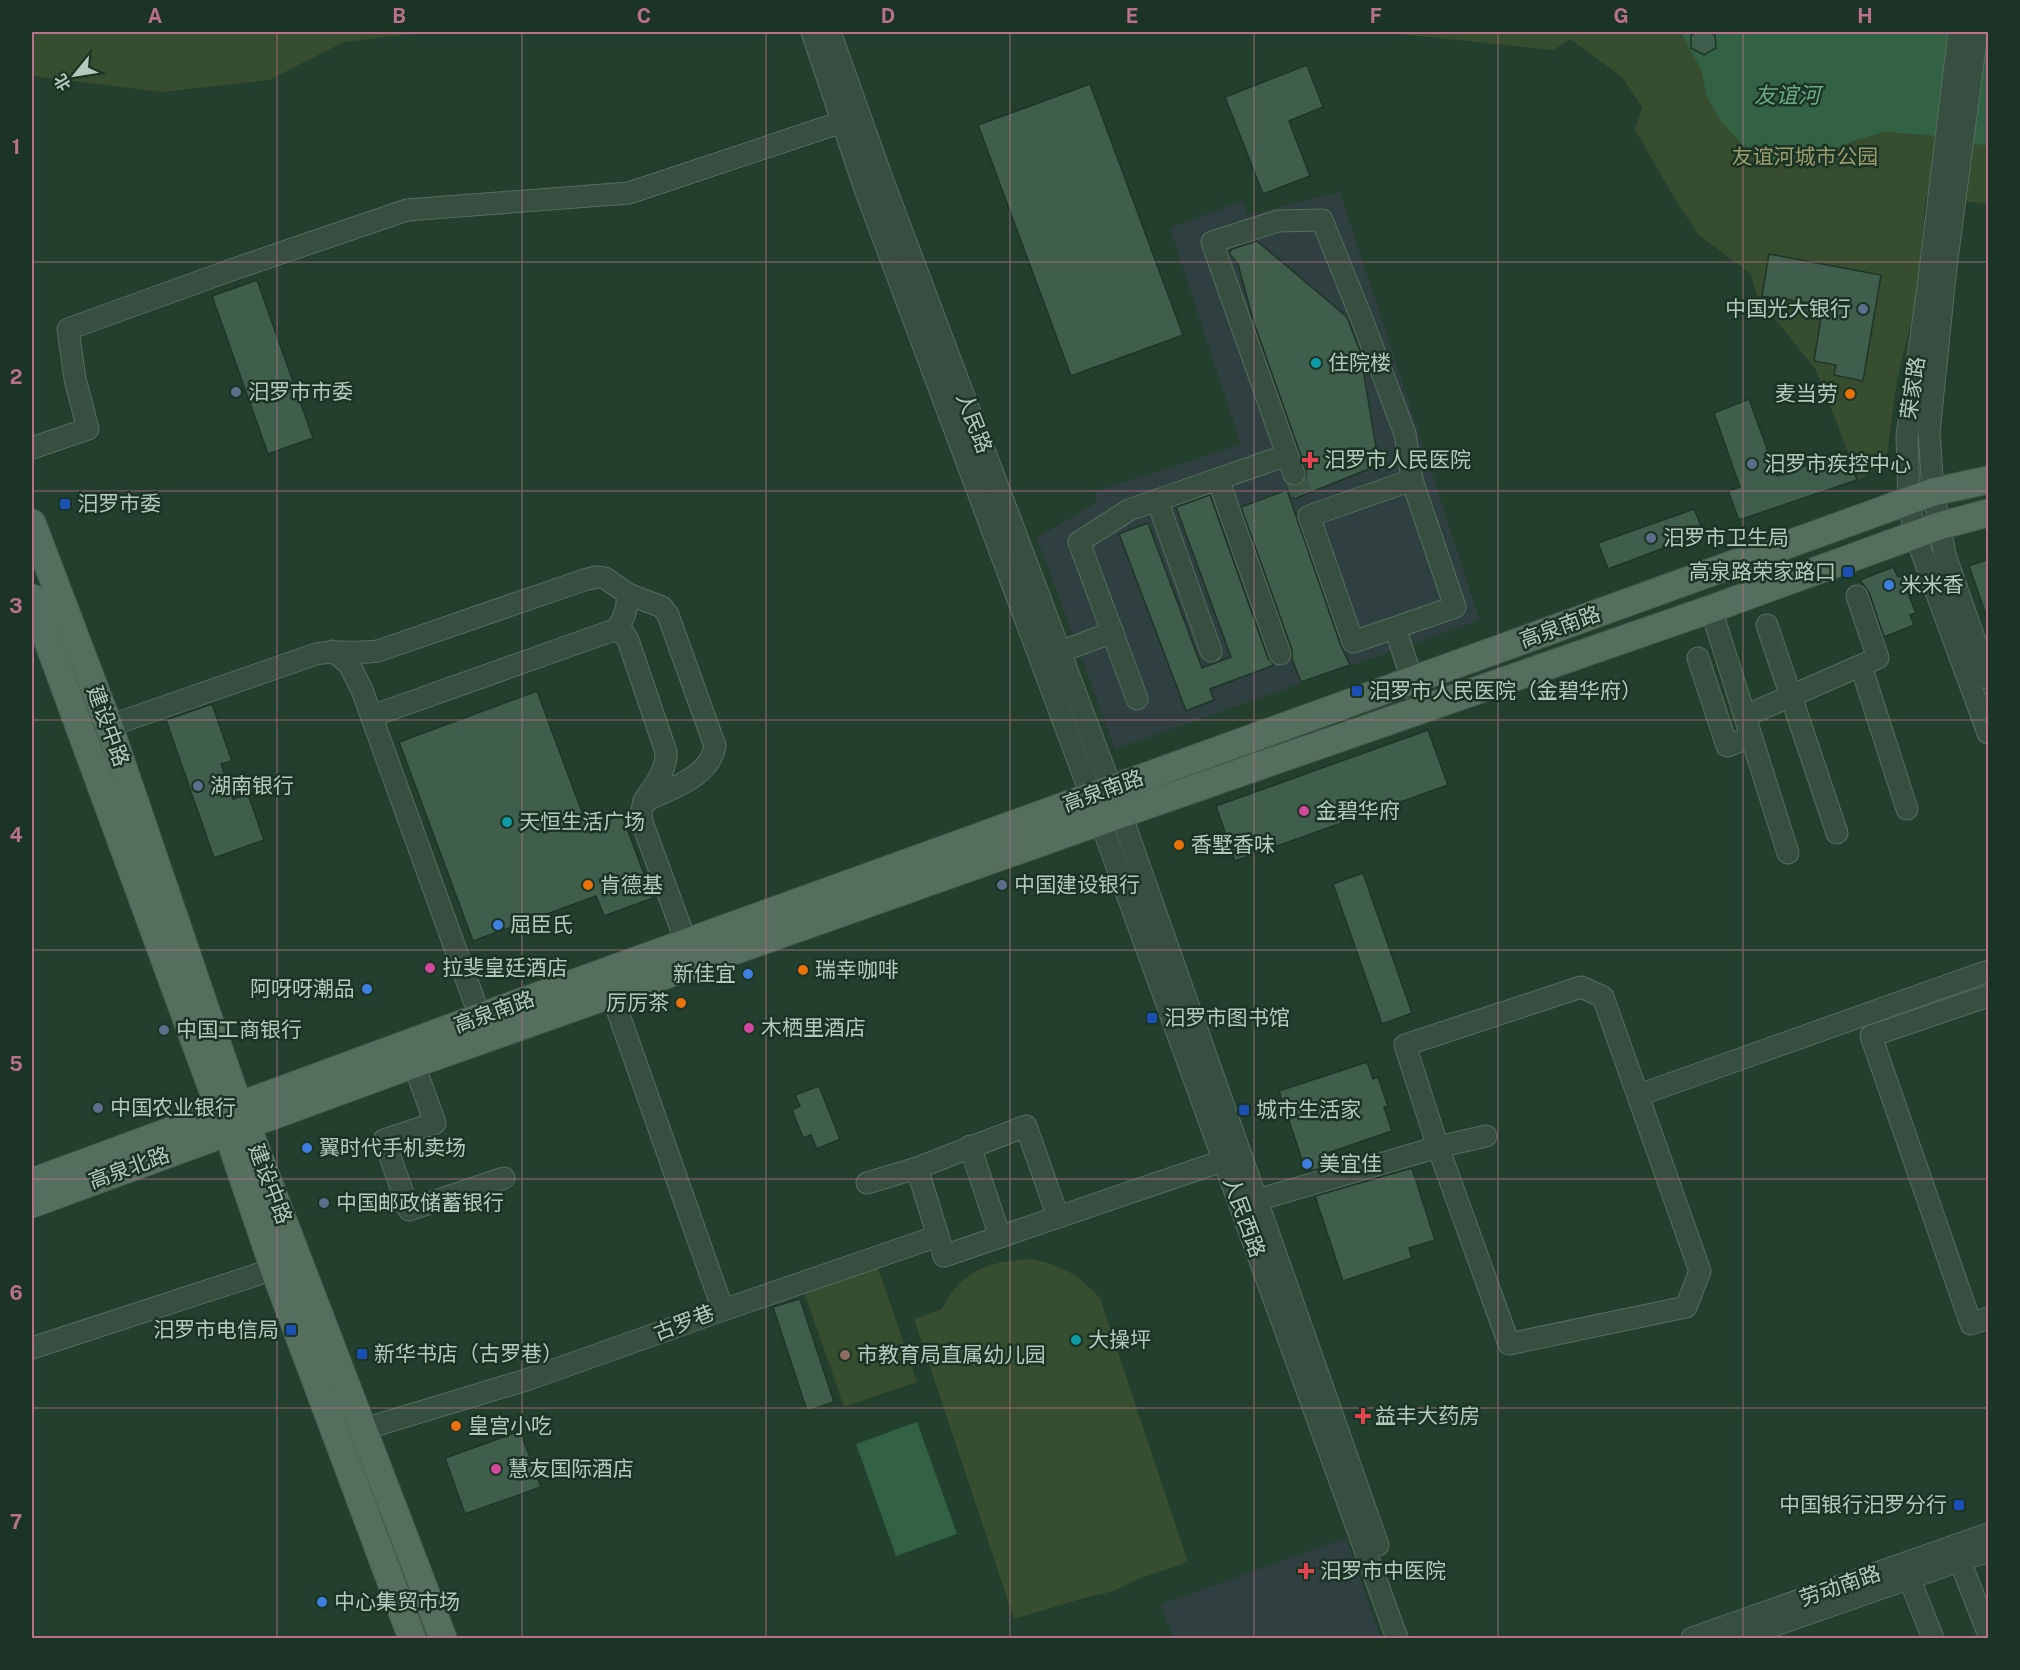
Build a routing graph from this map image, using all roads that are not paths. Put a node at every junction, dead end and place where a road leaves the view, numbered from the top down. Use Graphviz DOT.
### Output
graph roads {
  1 [pos="812,32"];
  2 [pos="830,32"];
  3 [pos="1959,32"];
  4 [pos="1977,32"];
  5 [pos="842,122"];
  6 [pos="1938,265"];
  7 [pos="32,448"];
  8 [pos="1218,479"];
  9 [pos="1412,480"];
  10 [pos="1989,480"];
  11 [pos="1921,497"];
  12 [pos="1157,500"];
  13 [pos="1989,513"];
  14 [pos="32,523"];
  15 [pos="1927,530"];
  16 [pos="1857,596"];
  17 [pos="32,598"];
  18 [pos="1711,609"];
  19 [pos="626,614"];
  20 [pos="1767,625"];
  21 [pos="1395,628"];
  22 [pos="1113,632"];
  23 [pos="333,651"];
  24 [pos="378,651"];
  25 [pos="1060,651"];
  26 [pos="1211,651"];
  27 [pos="1280,654"];
  28 [pos="1698,658"];
  29 [pos="1861,666"];
  30 [pos="1989,678"];
  31 [pos="1413,680"];
  32 [pos="362,690"];
  33 [pos="1792,696"];
  34 [pos="1137,699"];
  35 [pos="1422,709"];
  36 [pos="372,716"];
  37 [pos="1745,716"];
  38 [pos="109,726"];
  39 [pos="1989,733"];
  40 [pos="1751,737"];
  41 [pos="1101,792"];
  42 [pos="644,802"];
  43 [pos="1907,809"];
  44 [pos="1111,818"];
  45 [pos="1837,833"];
  46 [pos="1788,853"];
  47 [pos="686,942"];
  48 [pos="1989,971"];
  49 [pos="612,994"];
  50 [pos="1989,996"];
  51 [pos="480,1017"];
  52 [pos="414,1064"];
  53 [pos="1639,1095"];
  54 [pos="234,1120"];
  55 [pos="1486,1136"];
  56 [pos="970,1146"];
  57 [pos="1438,1147"];
  58 [pos="1232,1158"];
  59 [pos="917,1168"];
  60 [pos="504,1178"];
  61 [pos="32,1182"];
  62 [pos="867,1183"];
  63 [pos="1257,1200"];
  64 [pos="32,1204"];
  65 [pos="1058,1217"];
  66 [pos="938,1236"];
  67 [pos="1000,1237"];
  68 [pos="274,1269"];
  69 [pos="723,1310"];
  70 [pos="1989,1318"];
  71 [pos="32,1348"];
  72 [pos="364,1429"];
  73 [pos="1989,1534"];
  74 [pos="1989,1551"];
  75 [pos="1960,1561"];
  76 [pos="1909,1578"];
  77 [pos="1989,1633"];
  78 [pos="1758,1635"];
  79 [pos="412,1638"];
  80 [pos="443,1638"];
  81 [pos="1397,1638"];
  82 [pos="1411,1638"];
  83 [pos="1692,1638"];
  84 [pos="1738,1638"];
  85 [pos="1933,1638"];
  1 -- 5 [label="street, 人民路"];
  2 -- 25 [label="street, 人民路"];
  3 -- 6 [label="street, 荣家路"];
  4 -- 6 [label="street"];
  5 -- 7 [label="street"];
  5 -- 41 [label="street, 人民路"];
  6 -- 11 [label="street, 荣家路"];
  8 -- 9 [label="street"];
  8 -- 12 [label="street"];
  8 -- 27 [label="street"];
  9 -- 21 [label="street"];
  9 -- 21 [label="street"];
  10 -- 11 [label="main road, 高泉南路"];
  11 -- 15 [label="street, 荣家路"];
  11 -- 31 [label="main road, 高泉南路"];
  12 -- 22 [label="street"];
  12 -- 26 [label="street"];
  13 -- 15 [label="main road, 高泉南路"];
  14 -- 38 [label="main road, 建设中路"];
  15 -- 18 [label="main road, 高泉南路"];
  15 -- 30 [label="street, 荣家路"];
  15 -- 39 [label="street, 荣家路"];
  16 -- 29 [label="street"];
  17 -- 54 [label="main road, 建设中路"];
  18 -- 35 [label="main road, 高泉南路"];
  18 -- 37 [label="street"];
  19 -- 24 [label="street"];
  19 -- 36 [label="street"];
  19 -- 42 [label="street"];
  19 -- 42 [label="street"];
  20 -- 33 [label="street"];
  21 -- 31 [label="street"];
  22 -- 25 [label="street"];
  22 -- 34 [label="street"];
  23 -- 24 [label="street"];
  23 -- 32 [label="street"];
  23 -- 38 [label="street"];
  24 -- 32 [label="street"];
  25 -- 41 [label="street, 人民路"];
  28 -- 40 [label="street"];
  29 -- 33 [label="street"];
  29 -- 43 [label="street"];
  31 -- 35 [label="street"];
  31 -- 41 [label="main road, 高泉南路"];
  32 -- 36 [label="street"];
  33 -- 37 [label="street"];
  33 -- 45 [label="street"];
  35 -- 44 [label="main road, 高泉南路"];
  36 -- 51 [label="street"];
  37 -- 40 [label="street"];
  38 -- 54 [label="main road, 建设中路"];
  40 -- 46 [label="street"];
  41 -- 44 [label="street, 人民路"];
  41 -- 47 [label="main road, 高泉南路"];
  42 -- 47 [label="street"];
  44 -- 49 [label="main road, 高泉南路"];
  44 -- 58 [label="street, 人民西路"];
  47 -- 51 [label="main road, 高泉南路"];
  48 -- 53 [label="street"];
  49 -- 52 [label="main road, 高泉南路"];
  49 -- 69 [label="street, 古罗巷"];
  50 -- 70 [label="street"];
  51 -- 54 [label="main road, 高泉南路"];
  52 -- 54 [label="main road, 高泉南路"];
  52 -- 60 [label="street"];
  53 -- 57 [label="street"];
  53 -- 57 [label="street"];
  54 -- 61 [label="main road, 高泉北路"];
  54 -- 64 [label="main road, 高泉北路"];
  54 -- 68 [label="main road, 建设中路"];
  54 -- 72 [label="main road, 建设中路"];
  55 -- 57 [label="street"];
  56 -- 59 [label="street"];
  56 -- 65 [label="street"];
  56 -- 67 [label="street"];
  57 -- 63 [label="street"];
  58 -- 63 [label="street, 人民西路"];
  58 -- 65 [label="street"];
  58 -- 81 [label="street, 人民西路"];
  59 -- 62 [label="street"];
  59 -- 66 [label="street"];
  63 -- 82 [label="street, 人民西路"];
  65 -- 67 [label="street"];
  66 -- 67 [label="street"];
  66 -- 69 [label="street"];
  68 -- 71 [label="street"];
  68 -- 79 [label="main road, 建设中路"];
  69 -- 72 [label="street, 古罗巷"];
  72 -- 80 [label="main road, 建设中路"];
  73 -- 83 [label="street, 劳动南路"];
  74 -- 75 [label="street, 劳动南路"];
  75 -- 76 [label="street, 劳动南路"];
  75 -- 77 [label="street"];
  76 -- 78 [label="street, 劳动南路"];
  76 -- 85 [label="street"];
  78 -- 84 [label="street, 劳动南路"];
}
